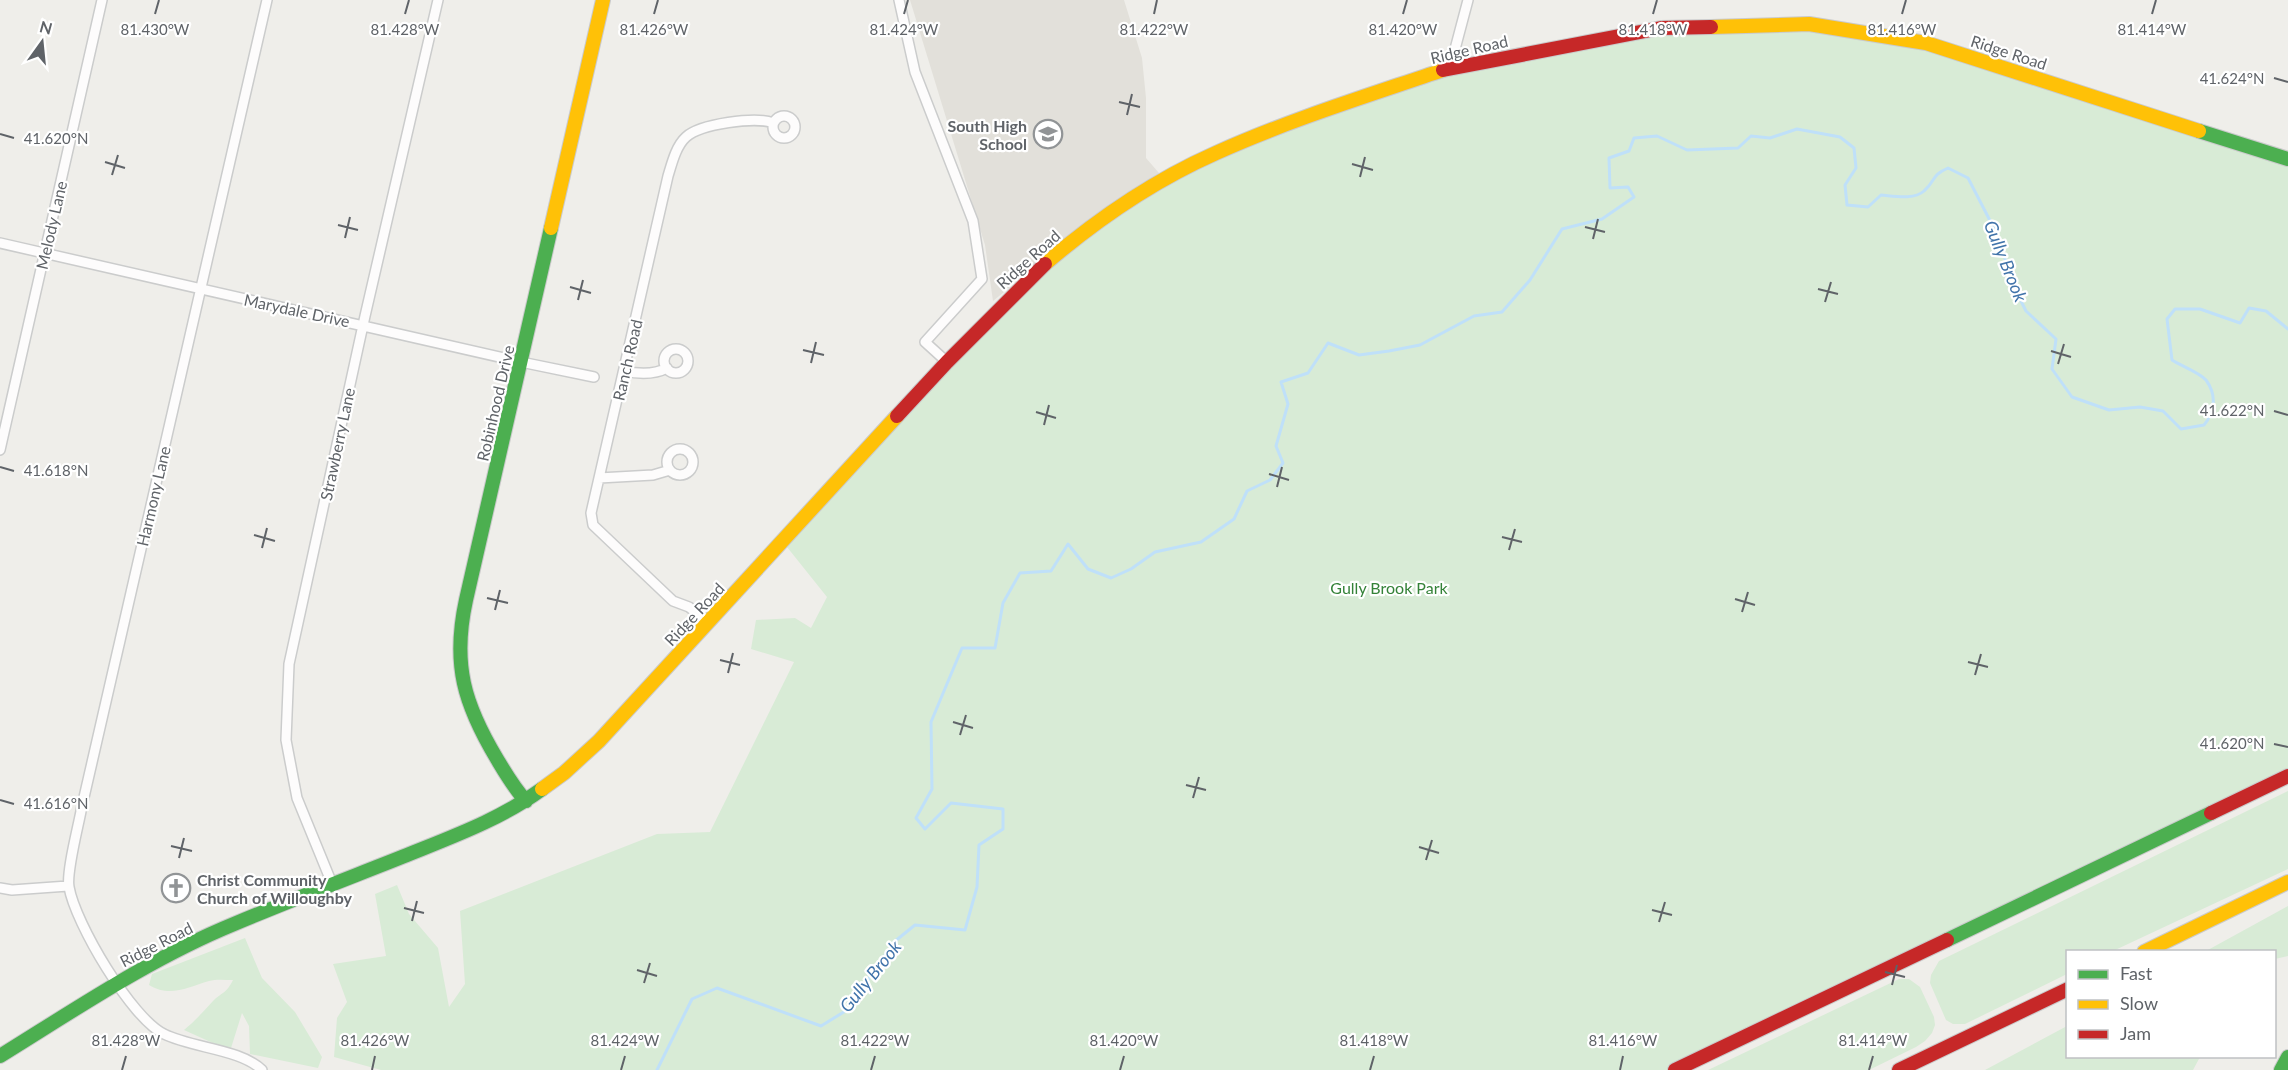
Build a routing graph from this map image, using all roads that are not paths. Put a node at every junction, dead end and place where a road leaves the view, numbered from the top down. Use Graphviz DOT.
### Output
graph roads {
  1 [pos="102,0"];
  2 [pos="267,0"];
  3 [pos="438,0"];
  4 [pos="603,0"];
  5 [pos="899,0"];
  6 [pos="1468,0"];
  7 [pos="1450,68"];
  8 [pos="773,123"];
  9 [pos="2288,159"];
  10 [pos="0,243"];
  11 [pos="45,253"];
  12 [pos="201,288"];
  13 [pos="363,324"];
  14 [pos="521,362"];
  15 [pos="947,362"];
  16 [pos="667,368"];
  17 [pos="624,371"];
  18 [pos="594,377"];
  19 [pos="0,450"];
  20 [pos="670,470"];
  21 [pos="599,478"];
  22 [pos="709,623"];
  23 [pos="2288,776"];
  24 [pos="526,801"];
  25 [pos="2288,882"];
  26 [pos="68,886"];
  27 [pos="333,886"];
  28 [pos="0,888"];
  29 [pos="2146,950"];
  30 [pos="118,983"];
  31 [pos="2066,988"];
  32 [pos="0,1056"];
  33 [pos="2288,1057"];
  34 [pos="261,1070"];
  35 [pos="1675,1070"];
  36 [pos="1899,1070"];
  37 [pos="2281,1070"];
  1 -- 11 [label="street, Melody Lane"];
  2 -- 12 [label="street, Harmony Lane"];
  3 -- 13 [label="street, Strawberry Lane"];
  4 -- 14 [label="main road, Robinhood Drive"];
  5 -- 15 [label="street"];
  6 -- 7 [label="street"];
  7 -- 9 [label="main road, Ridge Road"];
  7 -- 15 [label="main road, Ridge Road"];
  8 -- 17 [label="street, Ranch Road"];
  10 -- 11 [label="street, Marydale Drive"];
  11 -- 12 [label="street, Marydale Drive"];
  11 -- 19 [label="street, Melody Lane"];
  12 -- 13 [label="street, Marydale Drive"];
  12 -- 26 [label="street, Harmony Lane"];
  13 -- 14 [label="street, Marydale Drive"];
  13 -- 27 [label="street, Strawberry Lane"];
  14 -- 18 [label="street, Marydale Drive"];
  14 -- 24 [label="main road, Robinhood Drive"];
  15 -- 22 [label="main road, Ridge Road"];
  16 -- 17 [label="street"];
  17 -- 21 [label="street, Ranch Road"];
  20 -- 21 [label="street"];
  21 -- 22 [label="street, Ranch Road"];
  22 -- 24 [label="main road, Ridge Road"];
  23 -- 35 [label="main road"];
  24 -- 27 [label="main road, Ridge Road"];
  25 -- 29 [label="main road"];
  26 -- 28 [label="street"];
  26 -- 30 [label="street"];
  27 -- 30 [label="main road, Ridge Road"];
  30 -- 32 [label="main road, Ridge Road"];
  30 -- 34 [label="street"];
  31 -- 36 [label="main road"];
  33 -- 37 [label="main road"];
}
